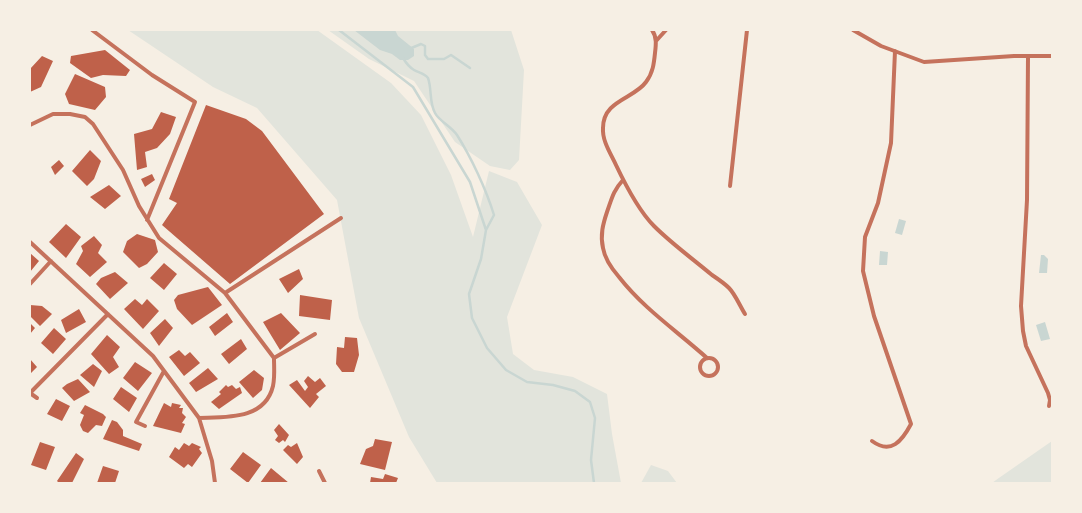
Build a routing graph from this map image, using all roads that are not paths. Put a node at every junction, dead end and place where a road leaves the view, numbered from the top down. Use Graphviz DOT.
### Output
graph roads {
  1 [pos="92,30"];
  2 [pos="652,30"];
  3 [pos="666,30"];
  4 [pos="747,30"];
  5 [pos="853,30"];
  6 [pos="656,41"];
  7 [pos="895,51"];
  8 [pos="1028,56"];
  9 [pos="1052,56"];
  10 [pos="30,125"];
  11 [pos="624,180"];
  12 [pos="730,186"];
  13 [pos="341,218"];
  14 [pos="147,220"];
  15 [pos="30,242"];
  16 [pos="51,261"];
  17 [pos="30,284"];
  18 [pos="225,293"];
  19 [pos="108,314"];
  20 [pos="744,314"];
  21 [pos="315,334"];
  22 [pos="274,358"];
  23 [pos="707,358"];
  24 [pos="164,371"];
  25 [pos="37,398"];
  26 [pos="1049,406"];
  27 [pos="199,418"];
  28 [pos="145,426"];
  29 [pos="872,441"];
  30 [pos="318,471"];
  31 [pos="215,483"];
  32 [pos="325,483"];
  1 -- 14 [label="street"];
  2 -- 6 [label="street"];
  3 -- 6 [label="street"];
  4 -- 12 [label="street"];
  5 -- 7 [label="street"];
  6 -- 11 [label="street"];
  7 -- 8 [label="street"];
  7 -- 29 [label="street"];
  8 -- 9 [label="street"];
  8 -- 26 [label="street"];
  10 -- 14 [label="street"];
  11 -- 20 [label="street"];
  11 -- 23 [label="street"];
  13 -- 18 [label="street"];
  14 -- 18 [label="street"];
  15 -- 16 [label="street"];
  16 -- 17 [label="street"];
  16 -- 19 [label="street"];
  18 -- 22 [label="street"];
  19 -- 24 [label="street"];
  19 -- 25 [label="street"];
  21 -- 22 [label="street"];
  22 -- 27 [label="street"];
  23 -- 23 [label="street"];
  24 -- 27 [label="street"];
  24 -- 28 [label="street"];
  27 -- 31 [label="street"];
  30 -- 32 [label="street"];
}
